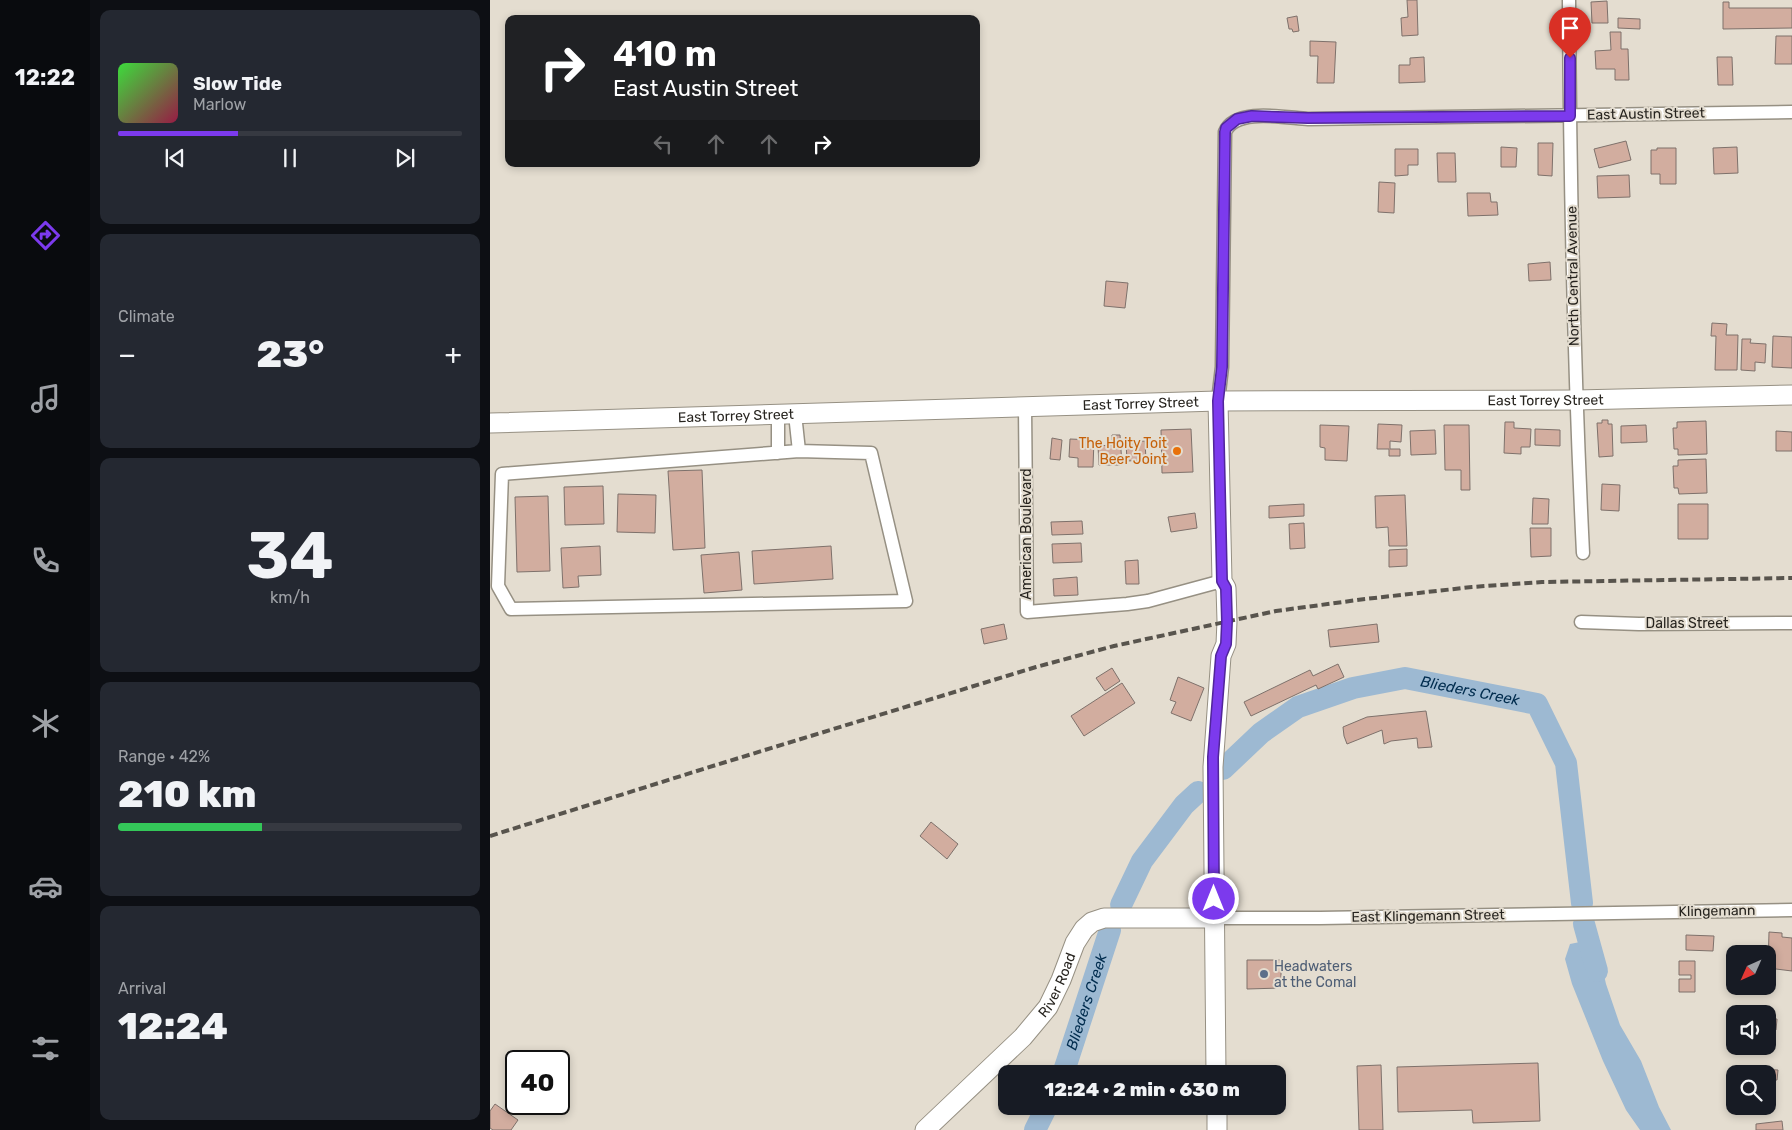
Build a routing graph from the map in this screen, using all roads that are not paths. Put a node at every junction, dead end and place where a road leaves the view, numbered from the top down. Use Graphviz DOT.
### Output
graph roads {
  1 [pos="1570,0"];
  2 [pos="1792,112"];
  3 [pos="1570,116"];
  4 [pos="1792,395"];
  5 [pos="1576,400"];
  6 [pos="1218,401"];
  7 [pos="1025,407"];
  8 [pos="786,414"];
  9 [pos="490,423"];
  10 [pos="799,451"];
  11 [pos="778,453"];
  12 [pos="1583,553"];
  13 [pos="1222,581"];
  14 [pos="1581,622"];
  15 [pos="1792,623"];
  16 [pos="1792,910"];
  17 [pos="1641,913"];
  18 [pos="1214,918"];
  19 [pos="1216,1065"];
  20 [pos="1217,1115"];
  21 [pos="925,1130"];
  22 [pos="1217,1130"];
  1 -- 3 [label="street, North Central Avenue"];
  2 -- 3 [label="street, East Austin Street"];
  3 -- 5 [label="street, North Central Avenue"];
  3 -- 6 [label="street, East Austin Street"];
  4 -- 5 [label="street, East Torrey Street"];
  5 -- 6 [label="street, East Torrey Street"];
  5 -- 12 [label="street, North Central Avenue"];
  6 -- 7 [label="street, East Torrey Street"];
  6 -- 13 [label="street"];
  7 -- 8 [label="street, East Torrey Street"];
  7 -- 13 [label="street, American Boulevard"];
  8 -- 9 [label="street, East Torrey Street"];
  8 -- 10 [label="street"];
  8 -- 11 [label="street"];
  10 -- 11 [label="street"];
  10 -- 11 [label="street"];
  13 -- 18 [label="street"];
  14 -- 15 [label="street, Dallas Street"];
  16 -- 17 [label="street, Klingemann"];
  17 -- 18 [label="street, East Klingemann Street"];
  18 -- 19 [label="street"];
  18 -- 21 [label="street, River Road"];
  20 -- 22 [label="street"];
}
